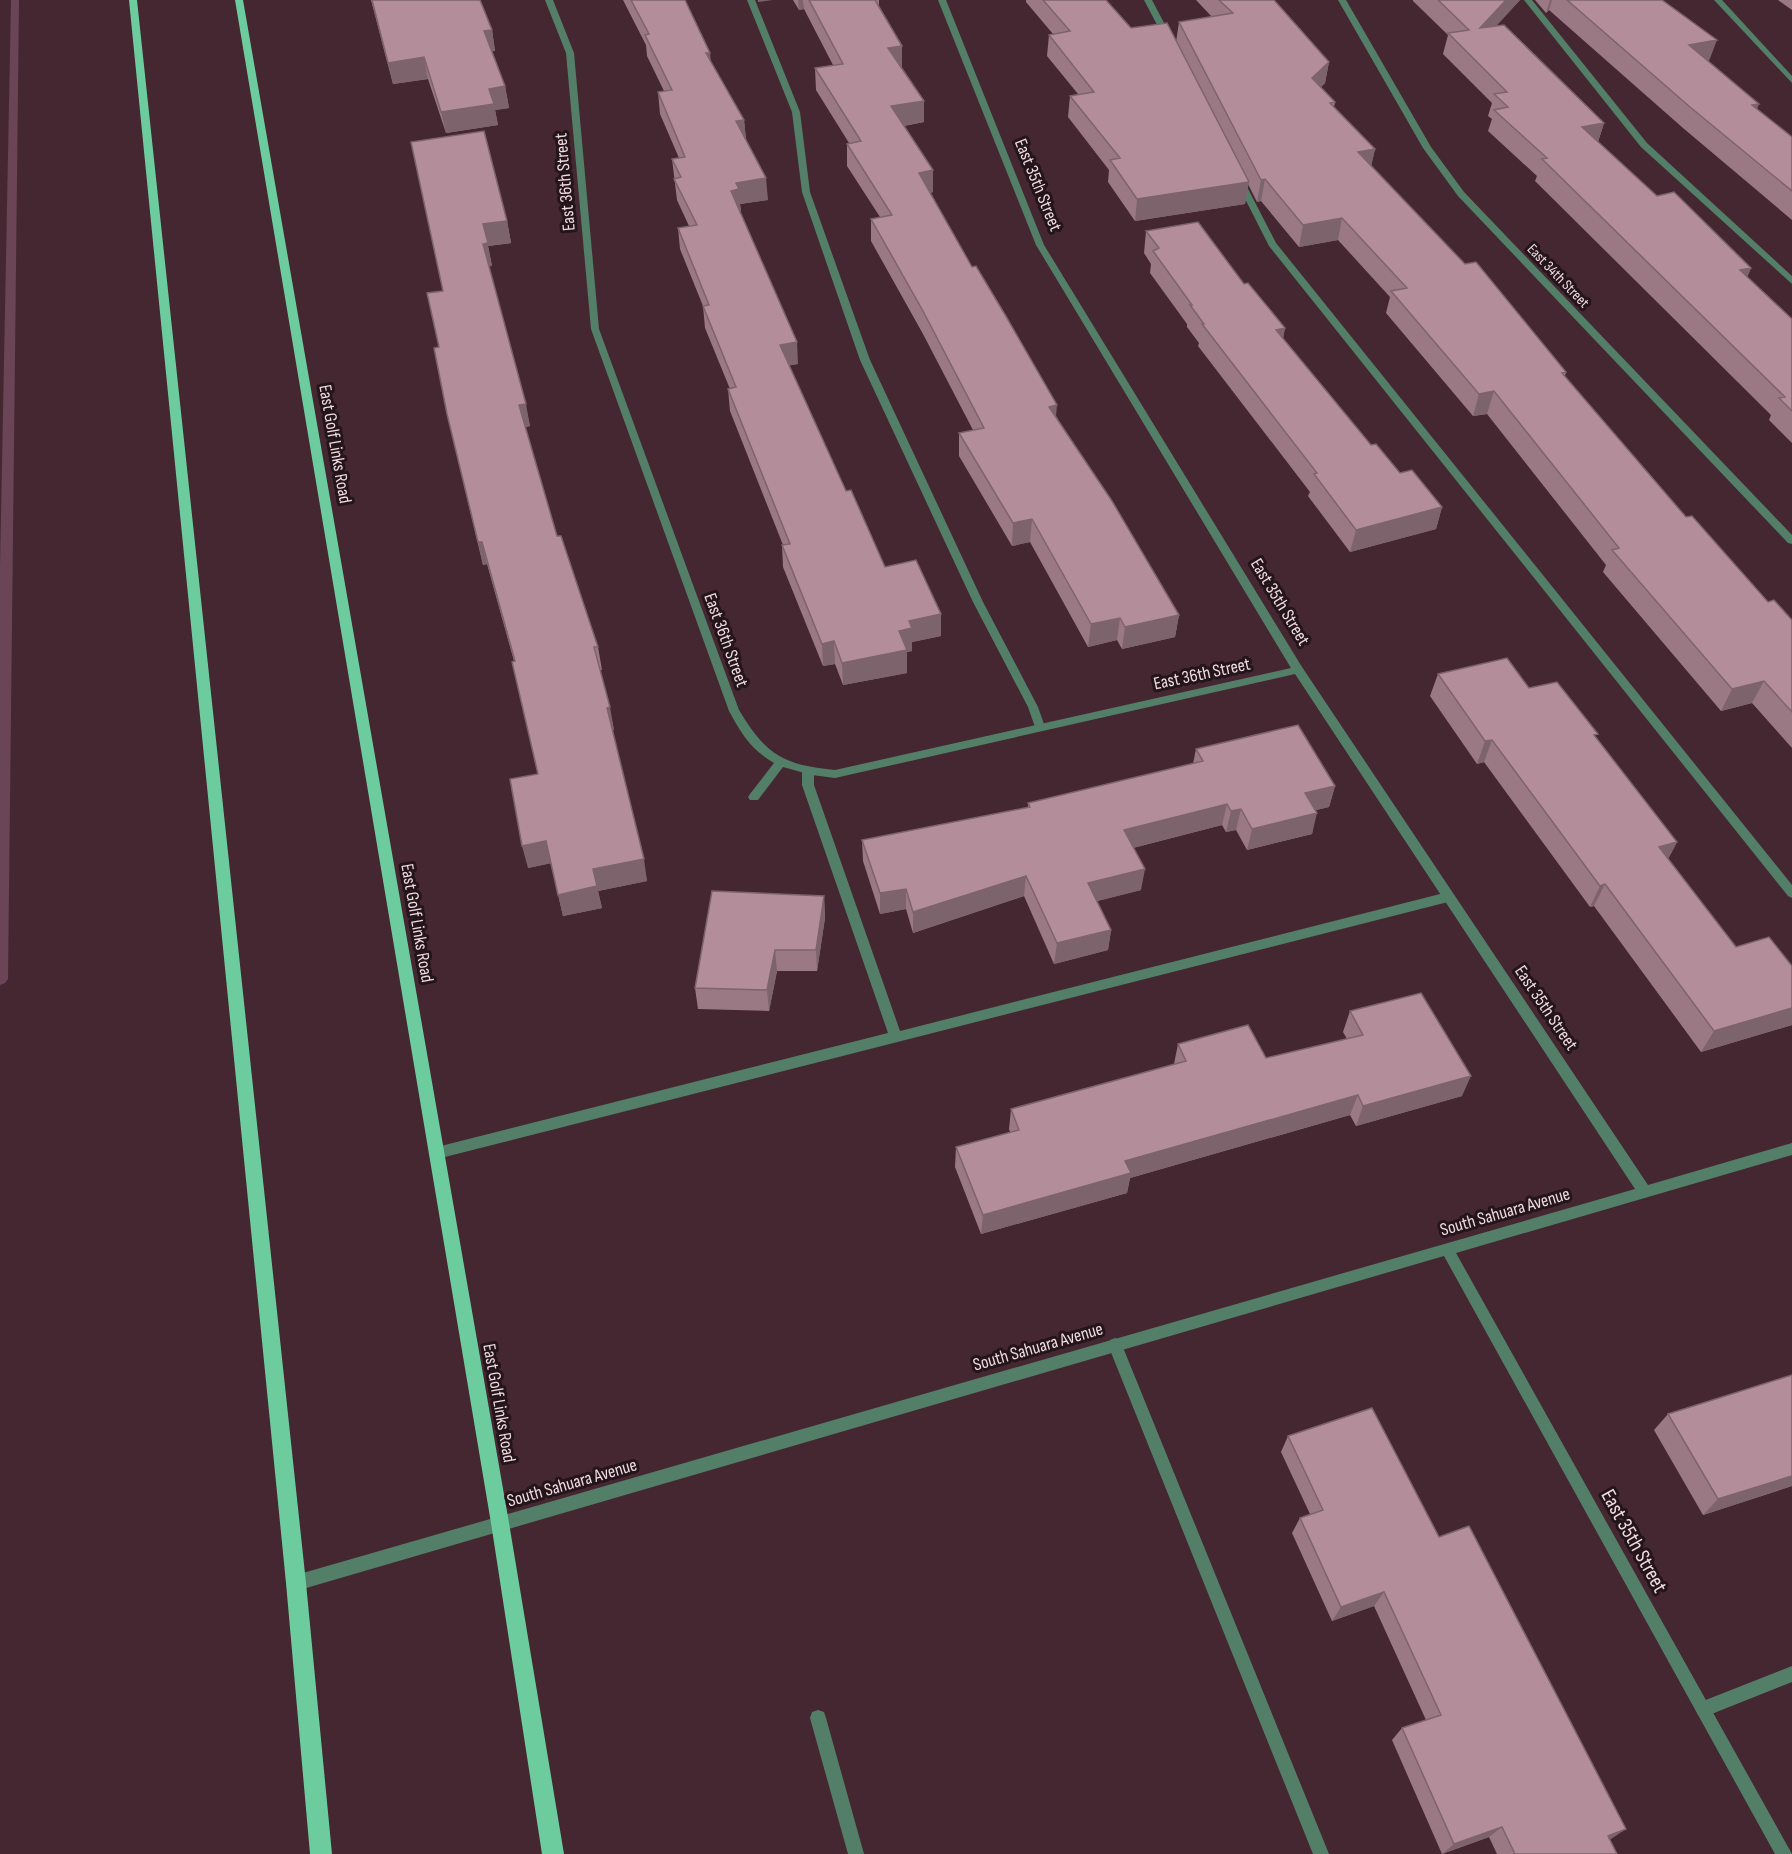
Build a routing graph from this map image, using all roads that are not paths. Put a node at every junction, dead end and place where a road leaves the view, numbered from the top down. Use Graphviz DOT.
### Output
graph roads {
  1 [pos="133,0"];
  2 [pos="239,0"];
  3 [pos="549,0"];
  4 [pos="751,0"];
  5 [pos="942,0"];
  6 [pos="1149,0"];
  7 [pos="1342,0"];
  8 [pos="1528,0"];
  9 [pos="1718,0"];
  10 [pos="1172,46"];
  11 [pos="1792,81"];
  12 [pos="1235,170"];
  13 [pos="1792,281"];
  14 [pos="1792,541"];
  15 [pos="1298,670"];
  16 [pos="1040,727"];
  17 [pos="780,763"];
  18 [pos="808,772"];
  19 [pos="754,797"];
  20 [pos="1792,893"];
  21 [pos="1448,897"];
  22 [pos="896,1037"];
  23 [pos="1792,1149"];
  24 [pos="437,1153"];
  25 [pos="1645,1192"];
  26 [pos="1447,1249"];
  27 [pos="1115,1345"];
  28 [pos="500,1523"];
  29 [pos="296,1583"];
  30 [pos="1792,1674"];
  31 [pos="1704,1709"];
  32 [pos="818,1718"];
  33 [pos="321,1854"];
  34 [pos="553,1854"];
  35 [pos="856,1854"];
  36 [pos="1321,1854"];
  37 [pos="1784,1854"];
  1 -- 29 [label="main road"];
  2 -- 24 [label="main road, East Golf Links Road"];
  3 -- 17 [label="street, East 36th Street"];
  4 -- 16 [label="street"];
  5 -- 15 [label="street, East 35th Street"];
  6 -- 10 [label="street"];
  7 -- 14 [label="street, East 34th Street"];
  8 -- 13 [label="street"];
  9 -- 11 [label="street"];
  12 -- 20 [label="street"];
  15 -- 16 [label="street, East 36th Street"];
  15 -- 21 [label="street, East 35th Street"];
  16 -- 18 [label="street, East 36th Street"];
  17 -- 18 [label="street, East 36th Street"];
  17 -- 19 [label="street"];
  18 -- 22 [label="street"];
  21 -- 22 [label="street"];
  21 -- 25 [label="street, East 35th Street"];
  22 -- 24 [label="street"];
  23 -- 25 [label="street, South Sahuara Avenue"];
  24 -- 28 [label="main road, East Golf Links Road"];
  25 -- 26 [label="street, South Sahuara Avenue"];
  26 -- 27 [label="street, South Sahuara Avenue"];
  26 -- 31 [label="street, East 35th Street"];
  27 -- 28 [label="street, South Sahuara Avenue"];
  27 -- 36 [label="street"];
  28 -- 29 [label="street, South Sahuara Avenue"];
  28 -- 34 [label="main road, East Golf Links Road"];
  29 -- 33 [label="main road"];
  30 -- 31 [label="street"];
  31 -- 37 [label="street, East 35th Street"];
  32 -- 35 [label="street"];
}
